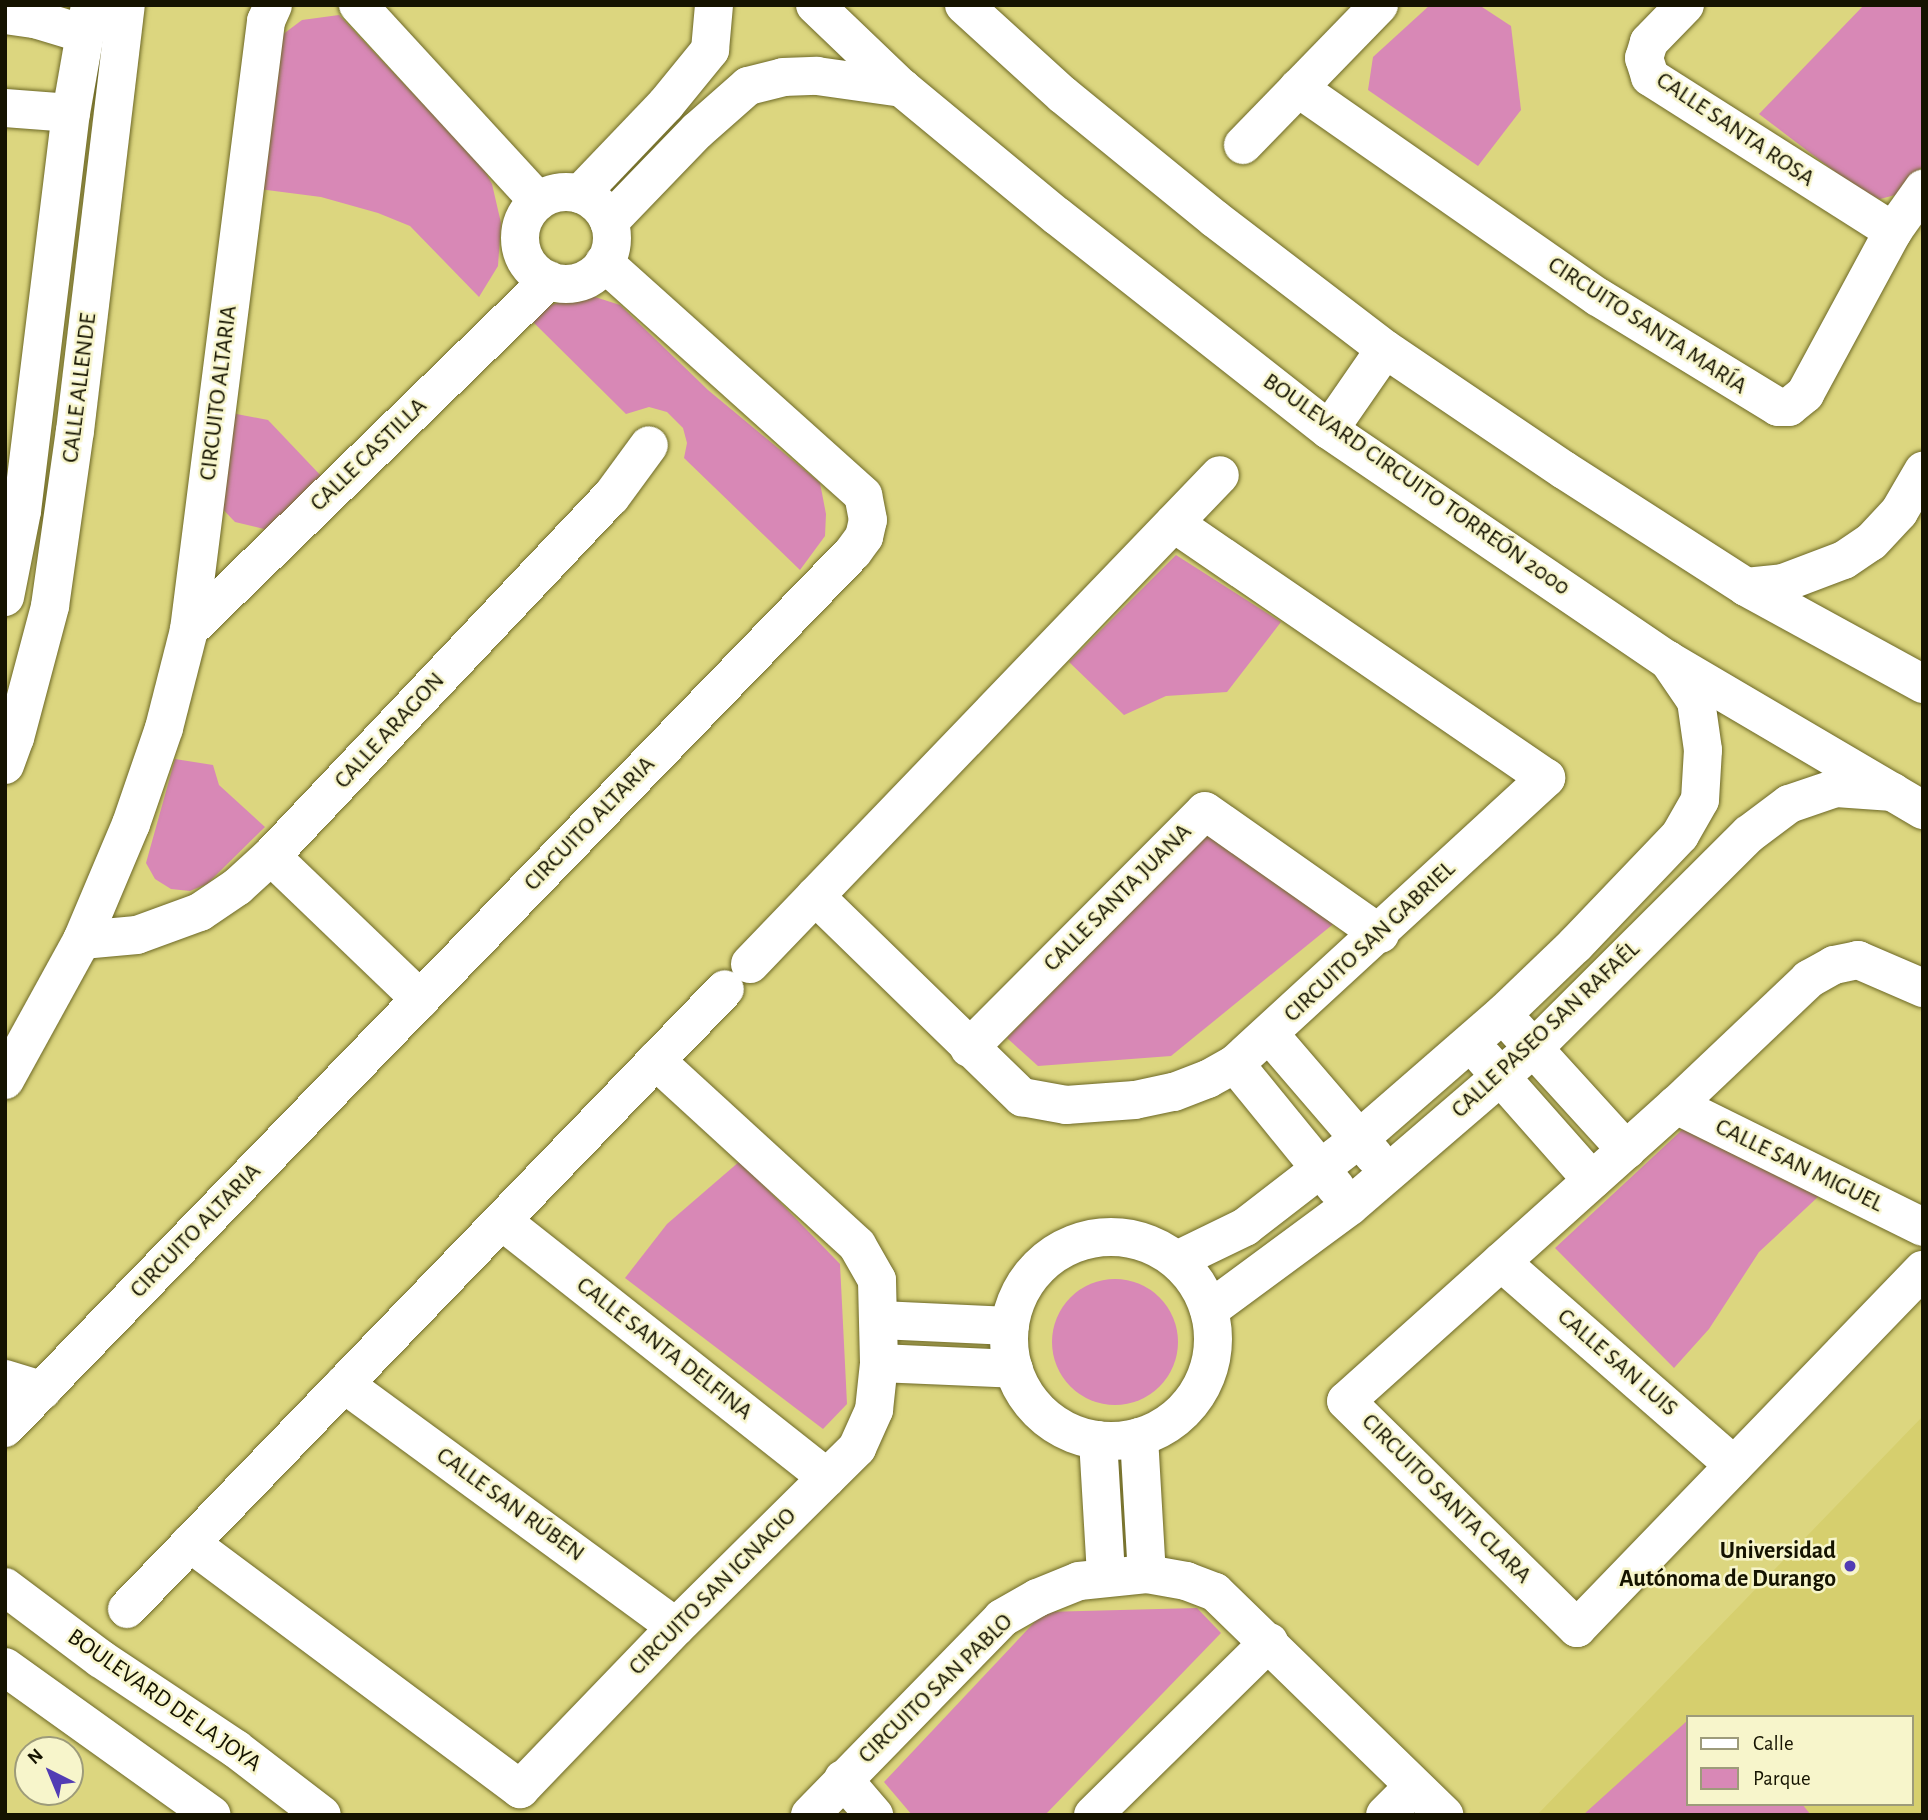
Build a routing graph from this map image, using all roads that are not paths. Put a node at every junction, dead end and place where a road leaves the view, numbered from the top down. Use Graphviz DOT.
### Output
graph roads {
  1 [pos="126,5"];
  2 [pos="273,5"];
  3 [pos="358,5"];
  4 [pos="714,5"];
  5 [pos="815,5"];
  6 [pos="964,5"];
  7 [pos="1379,5"];
  8 [pos="1685,5"];
  9 [pos="5,15"];
  10 [pos="87,20"];
  11 [pos="710,50"];
  12 [pos="748,86"];
  13 [pos="902,88"];
  14 [pos="1298,88"];
  15 [pos="5,108"];
  16 [pos="71,113"];
  17 [pos="640,132"];
  18 [pos="1243,145"];
  19 [pos="668,160"];
  20 [pos="1923,189"];
  21 [pos="580,194"];
  22 [pos="538,201"];
  23 [pos="609,222"];
  24 [pos="1893,231"];
  25 [pos="604,263"];
  26 [pos="548,280"];
  27 [pos="1385,349"];
  28 [pos="1329,430"];
  29 [pos="649,445"];
  30 [pos="1923,471"];
  31 [pos="1220,475"];
  32 [pos="1174,523"];
  33 [pos="1746,587"];
  34 [pos="5,597"];
  35 [pos="189,630"];
  36 [pos="1668,660"];
  37 [pos="1923,684"];
  38 [pos="5,765"];
  39 [pos="1908,801"];
  40 [pos="271,856"];
  41 [pos="815,896"];
  42 [pos="1380,934"];
  43 [pos="82,940"];
  44 [pos="1923,989"];
  45 [pos="420,999"];
  46 [pos="1503,1014"];
  47 [pos="1270,1035"];
  48 [pos="1471,1043"];
  49 [pos="969,1048"];
  50 [pos="1534,1048"];
  51 [pos="656,1061"];
  52 [pos="1235,1065"];
  53 [pos="1501,1076"];
  54 [pos="5,1080"];
  55 [pos="1676,1105"];
  56 [pos="1359,1139"];
  57 [pos="1626,1150"];
  58 [pos="1320,1169"];
  59 [pos="1389,1174"];
  60 [pos="1592,1180"];
  61 [pos="1350,1206"];
  62 [pos="502,1221"];
  63 [pos="1923,1227"];
  64 [pos="1177,1260"];
  65 [pos="1501,1262"];
  66 [pos="1923,1270"];
  67 [pos="1209,1310"];
  68 [pos="880,1320"];
  69 [pos="1010,1326"];
  70 [pos="879,1363"];
  71 [pos="1014,1369"];
  72 [pos="5,1379"];
  73 [pos="344,1384"];
  74 [pos="42,1390"];
  75 [pos="5,1428"];
  76 [pos="1139,1437"];
  77 [pos="1098,1440"];
  78 [pos="1734,1465"];
  79 [pos="827,1478"];
  80 [pos="190,1543"];
  81 [pos="1147,1574"];
  82 [pos="1106,1576"];
  83 [pos="5,1587"];
  84 [pos="127,1609"];
  85 [pos="676,1627"];
  86 [pos="1269,1642"];
  87 [pos="5,1667"];
  88 [pos="844,1779"];
  89 [pos="1413,1787"];
  90 [pos="212,1815"];
  91 [pos="322,1815"];
  92 [pos="810,1815"];
  93 [pos="874,1815"];
  94 [pos="1093,1815"];
  95 [pos="1385,1815"];
  96 [pos="1444,1815"];
  1 -- 38 [label="street, CALLE ALLENDE"];
  2 -- 35 [label="street, CIRCUITO ALTARIA"];
  3 -- 22 [label="street"];
  4 -- 11 [label="street"];
  5 -- 13 [label="street, BOULEVARD CIRCUITO TORREÓN 2000"];
  6 -- 27 [label="street"];
  7 -- 14 [label="street"];
  8 -- 24 [label="street, CALLE SANTA ROSA"];
  9 -- 10 [label="street"];
  10 -- 16 [label="street, CALLE ALLENDE"];
  11 -- 12 [label="street"];
  11 -- 17 [label="street"];
  12 -- 13 [label="street"];
  12 -- 19 [label="street"];
  13 -- 28 [label="street, BOULEVARD CIRCUITO TORREÓN 2000"];
  14 -- 18 [label="street"];
  14 -- 24 [label="street, CIRCUITO SANTA MARÍA"];
  15 -- 16 [label="street"];
  16 -- 34 [label="street, CALLE ALLENDE"];
  17 -- 19 [label="street"];
  17 -- 21 [label="street"];
  19 -- 23 [label="street"];
  20 -- 24 [label="street, CIRCUITO SANTA MARÍA"];
  21 -- 22 [label="street"];
  21 -- 23 [label="street"];
  22 -- 26 [label="street"];
  23 -- 25 [label="street"];
  25 -- 26 [label="street"];
  25 -- 45 [label="street, CIRCUITO ALTARIA"];
  26 -- 35 [label="street, CALLE CASTILLA"];
  27 -- 28 [label="street"];
  27 -- 33 [label="street"];
  28 -- 36 [label="street, BOULEVARD CIRCUITO TORREÓN 2000"];
  29 -- 40 [label="street, CALLE ARAGON"];
  30 -- 33 [label="street"];
  31 -- 32 [label="street"];
  32 -- 41 [label="street"];
  32 -- 42 [label="street, CIRCUITO SAN GABRIEL"];
  33 -- 37 [label="street"];
  35 -- 43 [label="street, CIRCUITO ALTARIA"];
  36 -- 39 [label="street, BOULEVARD CIRCUITO TORREÓN 2000"];
  36 -- 46 [label="street, CALLE PASEO SAN RAFAÉL"];
  39 -- 50 [label="street, CALLE PASEO SAN RAFAÉL"];
  40 -- 43 [label="street, CALLE ARAGON"];
  40 -- 45 [label="street"];
  41 -- 49 [label="street, CIRCUITO SAN GABRIEL"];
  41 -- 51 [label="street"];
  42 -- 47 [label="street, CIRCUITO SAN GABRIEL"];
  42 -- 49 [label="street, CALLE SANTA JUANA"];
  43 -- 54 [label="street, CIRCUITO ALTARIA"];
  44 -- 55 [label="street, CIRCUITO SANTA CLARA"];
  45 -- 74 [label="street, CIRCUITO ALTARIA"];
  46 -- 48 [label="street, CALLE PASEO SAN RAFAÉL"];
  46 -- 50 [label="street"];
  47 -- 52 [label="street, CIRCUITO SAN GABRIEL"];
  47 -- 56 [label="street"];
  48 -- 53 [label="street"];
  48 -- 56 [label="street, CALLE PASEO SAN RAFAÉL"];
  49 -- 52 [label="street, CIRCUITO SAN GABRIEL"];
  50 -- 53 [label="street, CALLE PASEO SAN RAFAÉL"];
  50 -- 57 [label="street"];
  51 -- 62 [label="street"];
  51 -- 68 [label="street, CIRCUITO SAN IGNACIO"];
  52 -- 58 [label="street"];
  53 -- 59 [label="street, CALLE PASEO SAN RAFAÉL"];
  53 -- 60 [label="street"];
  55 -- 57 [label="street, CIRCUITO SANTA CLARA"];
  55 -- 63 [label="street, CALLE SAN MIGUEL"];
  56 -- 58 [label="street, CALLE PASEO SAN RAFAÉL"];
  56 -- 59 [label="street"];
  57 -- 60 [label="street, CIRCUITO SANTA CLARA"];
  58 -- 61 [label="street"];
  58 -- 64 [label="street, CALLE PASEO SAN RAFAÉL"];
  59 -- 61 [label="street, CALLE PASEO SAN RAFAÉL"];
  60 -- 65 [label="street, CIRCUITO SANTA CLARA"];
  61 -- 67 [label="street, CALLE PASEO SAN RAFAÉL"];
  62 -- 73 [label="street"];
  62 -- 79 [label="street, CALLE SANTA DELFINA"];
  64 -- 67 [label="street"];
  64 -- 69 [label="street"];
  65 -- 78 [label="street, CALLE SAN LUIS"];
  65 -- 78 [label="street, CIRCUITO SANTA CLARA"];
  66 -- 78 [label="street, CIRCUITO SANTA CLARA"];
  67 -- 76 [label="street"];
  68 -- 69 [label="street"];
  68 -- 70 [label="street, CIRCUITO SAN IGNACIO"];
  69 -- 71 [label="street"];
  70 -- 71 [label="street"];
  70 -- 79 [label="street, CIRCUITO SAN IGNACIO"];
  71 -- 77 [label="street"];
  72 -- 74 [label="street"];
  73 -- 80 [label="street"];
  73 -- 85 [label="street, CALLE SAN RÚBEN"];
  74 -- 75 [label="street, CIRCUITO ALTARIA"];
  76 -- 77 [label="street"];
  76 -- 81 [label="street"];
  77 -- 82 [label="street"];
  79 -- 85 [label="street, CIRCUITO SAN IGNACIO"];
  80 -- 84 [label="street"];
  80 -- 85 [label="street, CIRCUITO SAN IGNACIO"];
  81 -- 82 [label="street, CIRCUITO SAN PABLO"];
  81 -- 86 [label="street, CIRCUITO SAN PABLO"];
  82 -- 88 [label="street, CIRCUITO SAN PABLO"];
  83 -- 91 [label="street, BOULEVARD DE LA JOYA"];
  86 -- 89 [label="street, CIRCUITO SAN PABLO"];
  86 -- 94 [label="street"];
  87 -- 90 [label="street"];
  88 -- 92 [label="street, CIRCUITO SAN PABLO"];
  88 -- 93 [label="street"];
  89 -- 95 [label="street"];
  89 -- 96 [label="street, CIRCUITO SAN PABLO"];
}
